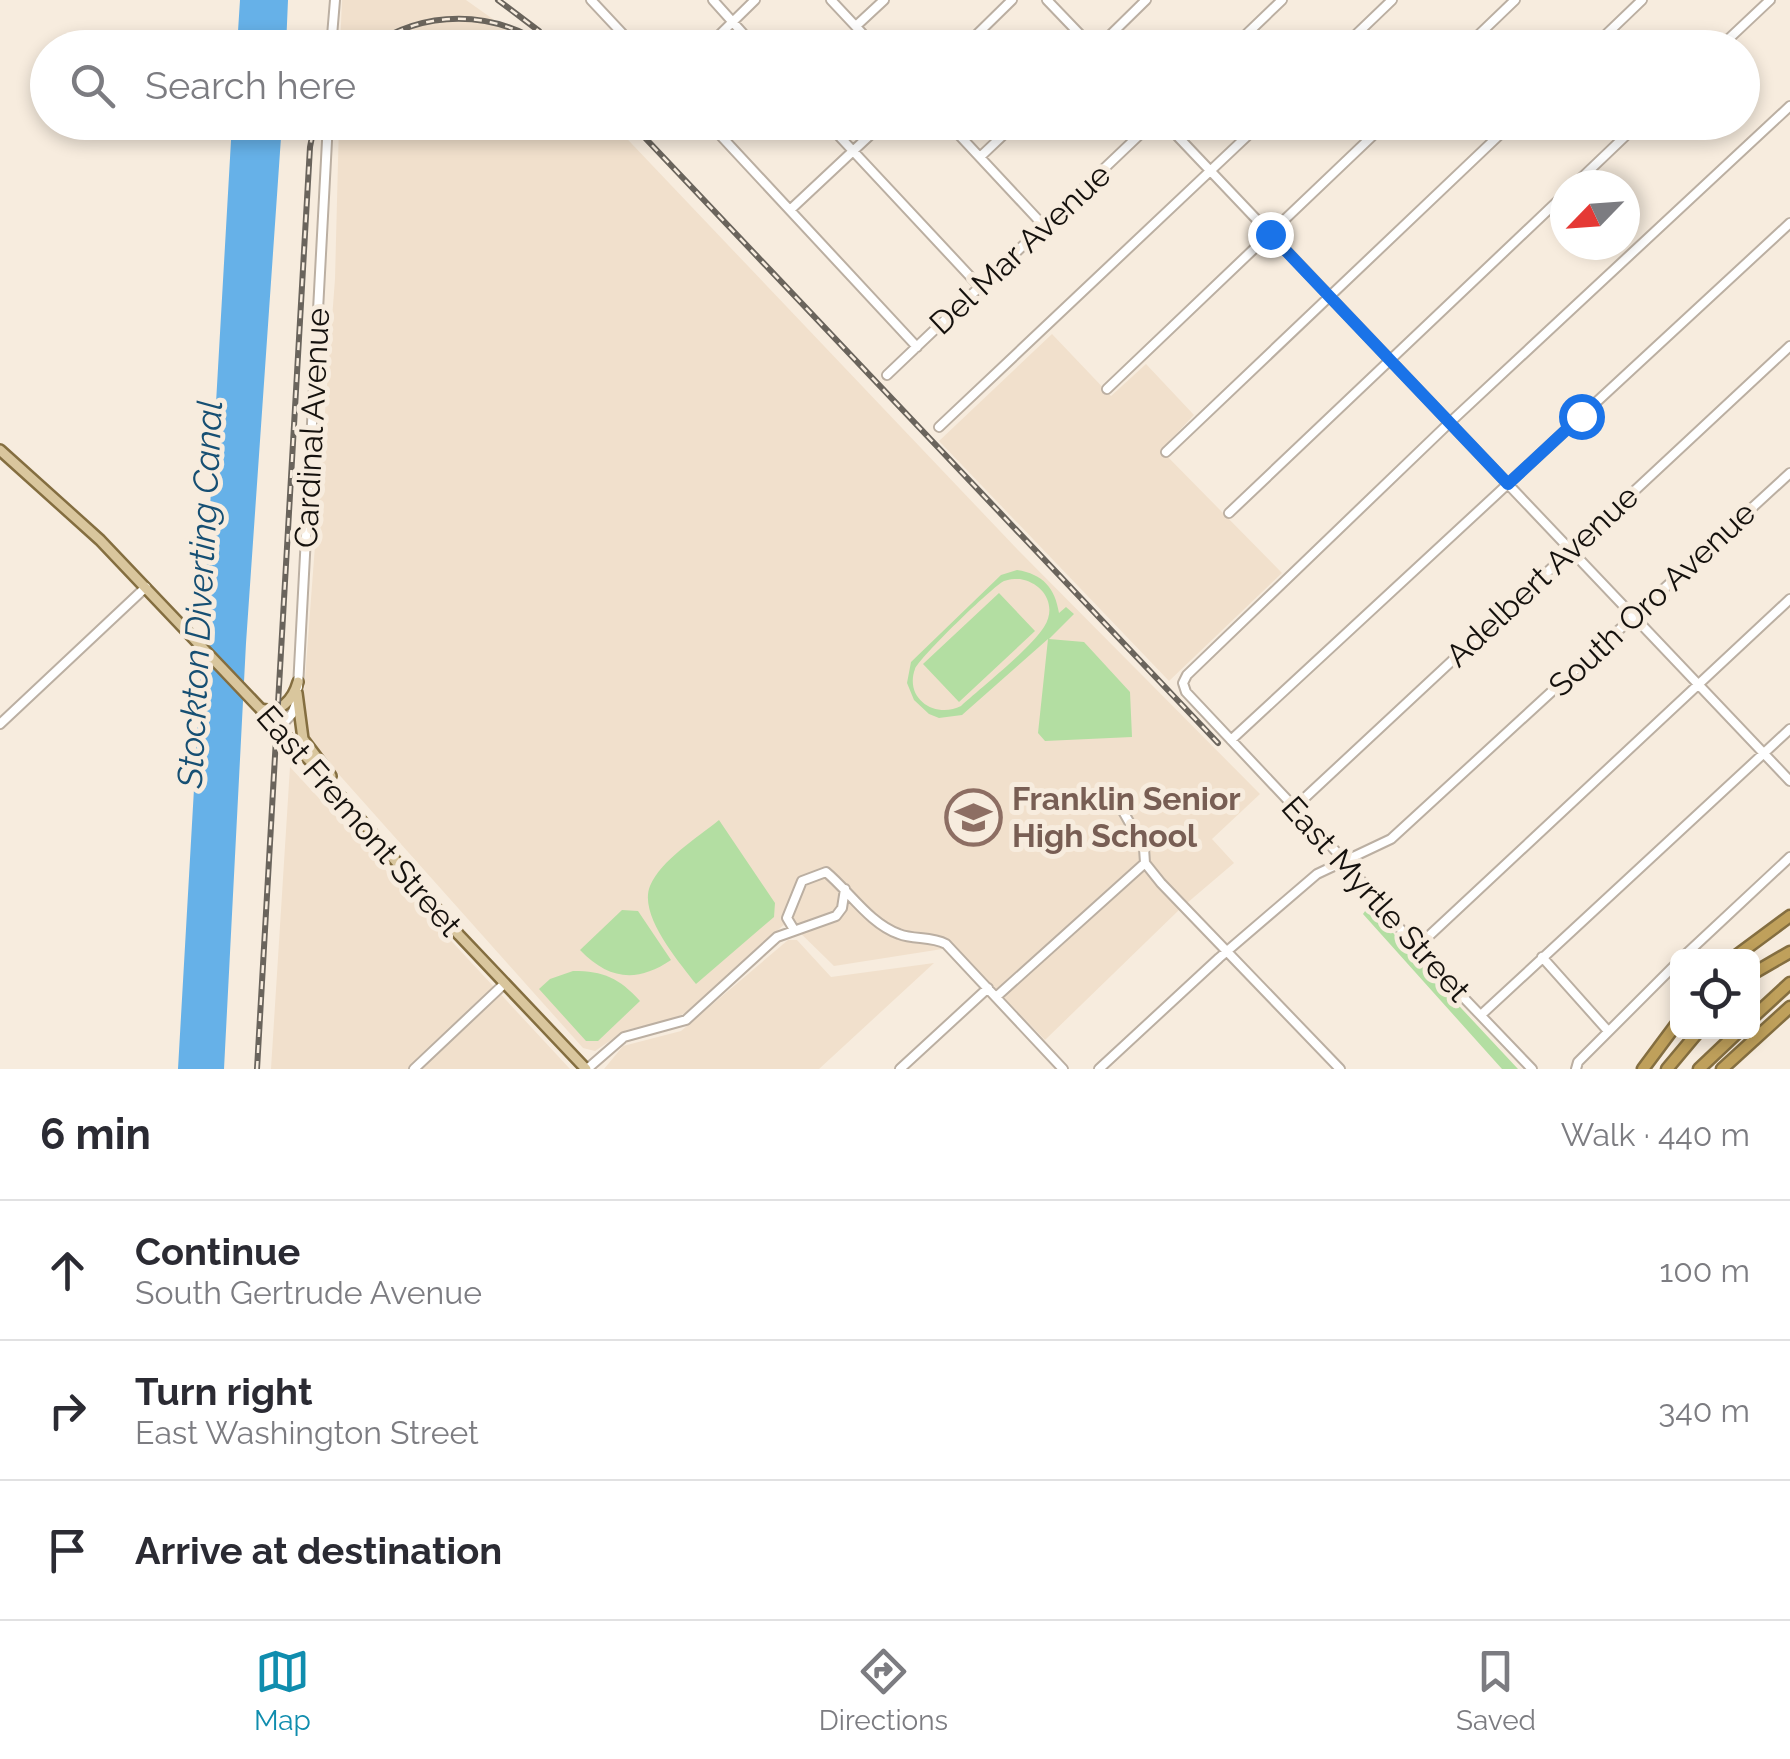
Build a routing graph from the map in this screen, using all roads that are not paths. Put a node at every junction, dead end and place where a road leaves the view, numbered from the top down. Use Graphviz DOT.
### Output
graph roads {
  1 [pos="335,0"];
  2 [pos="591,0"];
  3 [pos="712,0"];
  4 [pos="755,0"];
  5 [pos="831,0"];
  6 [pos="884,0"];
  7 [pos="1012,0"];
  8 [pos="1047,0"];
  9 [pos="1146,0"];
  10 [pos="1392,0"];
  11 [pos="1515,0"];
  12 [pos="1642,0"];
  13 [pos="1770,0"];
  14 [pos="1278,1"];
  15 [pos="733,22"];
  16 [pos="856,26"];
  17 [pos="332,30"];
  18 [pos="619,30"];
  19 [pos="725,30"];
  20 [pos="740,30"];
  21 [pos="860,30"];
  22 [pos="981,30"];
  23 [pos="1077,30"];
  24 [pos="1114,30"];
  25 [pos="1250,30"];
  26 [pos="1361,30"];
  27 [pos="1484,30"];
  28 [pos="1611,30"];
  29 [pos="1738,30"];
  30 [pos="1790,106"];
  31 [pos="1760,134"];
  32 [pos="327,140"];
  33 [pos="725,140"];
  34 [pos="842,140"];
  35 [pos="865,140"];
  36 [pos="964,140"];
  37 [pos="998,140"];
  38 [pos="1134,140"];
  39 [pos="1181,140"];
  40 [pos="1243,140"];
  41 [pos="1367,140"];
  42 [pos="1493,140"];
  43 [pos="1621,140"];
  44 [pos="1754,140"];
  45 [pos="853,152"];
  46 [pos="980,158"];
  47 [pos="1590,170"];
  48 [pos="1210,171"];
  49 [pos="1550,208"];
  50 [pos="790,210"];
  51 [pos="1790,222"];
  52 [pos="1044,226"];
  53 [pos="1270,234"];
  54 [pos="980,287"];
  55 [pos="1330,296"];
  56 [pos="1790,346"];
  57 [pos="917,347"];
  58 [pos="1390,360"];
  59 [pos="887,375"];
  60 [pos="1107,389"];
  61 [pos="1450,423"];
  62 [pos="939,427"];
  63 [pos="0,450"];
  64 [pos="1166,452"];
  65 [pos="1790,473"];
  66 [pos="1508,484"];
  67 [pos="1229,513"];
  68 [pos="1571,550"];
  69 [pos="146,588"];
  70 [pos="1790,599"];
  71 [pos="1634,616"];
  72 [pos="1699,684"];
  73 [pos="298,688"];
  74 [pos="258,706"];
  75 [pos="0,724"];
  76 [pos="279,728"];
  77 [pos="1790,729"];
  78 [pos="1231,740"];
  79 [pos="1764,754"];
  80 [pos="1790,781"];
  81 [pos="1120,806"];
  82 [pos="1295,807"];
  83 [pos="355,811"];
  84 [pos="1790,857"];
  85 [pos="1346,862"];
  86 [pos="1145,864"];
  87 [pos="844,890"];
  88 [pos="1790,916"];
  89 [pos="786,918"];
  90 [pos="794,928"];
  91 [pos="777,936"];
  92 [pos="1416,948"];
  93 [pos="1691,949"];
  94 [pos="1745,949"];
  95 [pos="1227,951"];
  96 [pos="1790,952"];
  97 [pos="1542,957"];
  98 [pos="1760,969"];
  99 [pos="1670,970"];
  100 [pos="1790,982"];
  101 [pos="504,984"];
  102 [pos="988,988"];
  103 [pos="996,997"];
  104 [pos="1790,1007"];
  105 [pos="1760,1010"];
  106 [pos="1481,1015"];
  107 [pos="1608,1031"];
  108 [pos="1670,1033"];
  109 [pos="1692,1039"];
  110 [pos="1731,1039"];
  111 [pos="1338,1068"];
  112 [pos="414,1069"];
  113 [pos="586,1069"];
  114 [pos="900,1069"];
  115 [pos="1063,1069"];
  116 [pos="1100,1069"];
  117 [pos="1532,1069"];
  118 [pos="1576,1069"];
  119 [pos="1643,1069"];
  120 [pos="1668,1069"];
  121 [pos="1699,1069"];
  122 [pos="1722,1069"];
  1 -- 17 [label="street"];
  2 -- 18 [label="street"];
  3 -- 15 [label="street"];
  4 -- 15 [label="street"];
  5 -- 16 [label="street"];
  6 -- 16 [label="street"];
  7 -- 22 [label="street"];
  8 -- 23 [label="street"];
  9 -- 24 [label="street"];
  10 -- 26 [label="street"];
  11 -- 27 [label="street"];
  12 -- 28 [label="street"];
  13 -- 29 [label="street"];
  14 -- 25 [label="street"];
  15 -- 19 [label="street"];
  15 -- 20 [label="street"];
  16 -- 21 [label="street"];
  30 -- 31 [label="street"];
  32 -- 73 [label="street, Cardinal Avenue"];
  33 -- 50 [label="street"];
  34 -- 45 [label="street"];
  35 -- 45 [label="street"];
  36 -- 46 [label="street"];
  37 -- 46 [label="street"];
  38 -- 52 [label="street, Del Mar Avenue"];
  39 -- 48 [label="street"];
  40 -- 48 [label="street"];
  41 -- 53 [label="street"];
  42 -- 55 [label="street"];
  43 -- 47 [label="street"];
  44 -- 61 [label="street"];
  45 -- 50 [label="street"];
  45 -- 54 [label="street"];
  46 -- 52 [label="street"];
  48 -- 53 [label="street"];
  48 -- 62 [label="street"];
  49 -- 58 [label="street"];
  50 -- 57 [label="street"];
  51 -- 66 [label="street"];
  52 -- 54 [label="street, Del Mar Avenue"];
  53 -- 55 [label="street"];
  53 -- 60 [label="street"];
  54 -- 57 [label="street, Del Mar Avenue"];
  55 -- 58 [label="street"];
  55 -- 64 [label="street"];
  56 -- 68 [label="street, Adelbert Avenue"];
  57 -- 59 [label="street, Del Mar Avenue"];
  58 -- 61 [label="street"];
  58 -- 67 [label="street"];
  61 -- 66 [label="street"];
  61 -- 78 [label="street, East Myrtle Street"];
  63 -- 69 [label="main road, East Fremont Street"];
  65 -- 71 [label="street, South Oro Avenue"];
  66 -- 68 [label="street"];
  66 -- 78 [label="street"];
  68 -- 71 [label="street"];
  68 -- 82 [label="street, Adelbert Avenue"];
  69 -- 74 [label="main road, East Fremont Street"];
  69 -- 75 [label="street"];
  70 -- 72 [label="street"];
  71 -- 72 [label="street"];
  71 -- 85 [label="street, South Oro Avenue"];
  72 -- 79 [label="street"];
  72 -- 92 [label="street"];
  73 -- 74 [label="main road"];
  73 -- 76 [label="street, Cardinal Avenue"];
  73 -- 83 [label="main road"];
  74 -- 76 [label="main road, East Fremont Street"];
  76 -- 83 [label="main road, East Fremont Street"];
  77 -- 79 [label="street"];
  78 -- 82 [label="street, East Myrtle Street"];
  79 -- 80 [label="street"];
  79 -- 97 [label="street"];
  81 -- 86 [label="street"];
  82 -- 85 [label="street, East Myrtle Street"];
  83 -- 101 [label="main road, East Fremont Street"];
  84 -- 93 [label="street"];
  85 -- 92 [label="street, East Myrtle Street"];
  85 -- 95 [label="street, South Oro Avenue"];
  86 -- 95 [label="street"];
  86 -- 103 [label="street"];
  87 -- 89 [label="street"];
  87 -- 90 [label="street"];
  87 -- 102 [label="street"];
  88 -- 94 [label="highway"];
  89 -- 90 [label="street"];
  89 -- 91 [label="street"];
  90 -- 91 [label="street"];
  91 -- 113 [label="street"];
  92 -- 106 [label="street, East Myrtle Street"];
  95 -- 111 [label="street"];
  95 -- 116 [label="street, South Oro Avenue"];
  96 -- 98 [label="highway"];
  97 -- 106 [label="street"];
  97 -- 107 [label="street"];
  99 -- 107 [label="street"];
  100 -- 105 [label="highway"];
  101 -- 112 [label="street"];
  101 -- 113 [label="main road, East Fremont Street"];
  102 -- 103 [label="street"];
  102 -- 114 [label="street"];
  103 -- 115 [label="street"];
  104 -- 122 [label="highway"];
  106 -- 117 [label="street, East Myrtle Street"];
  107 -- 118 [label="street"];
  108 -- 119 [label="highway"];
  109 -- 120 [label="highway"];
  110 -- 121 [label="highway"];
}
